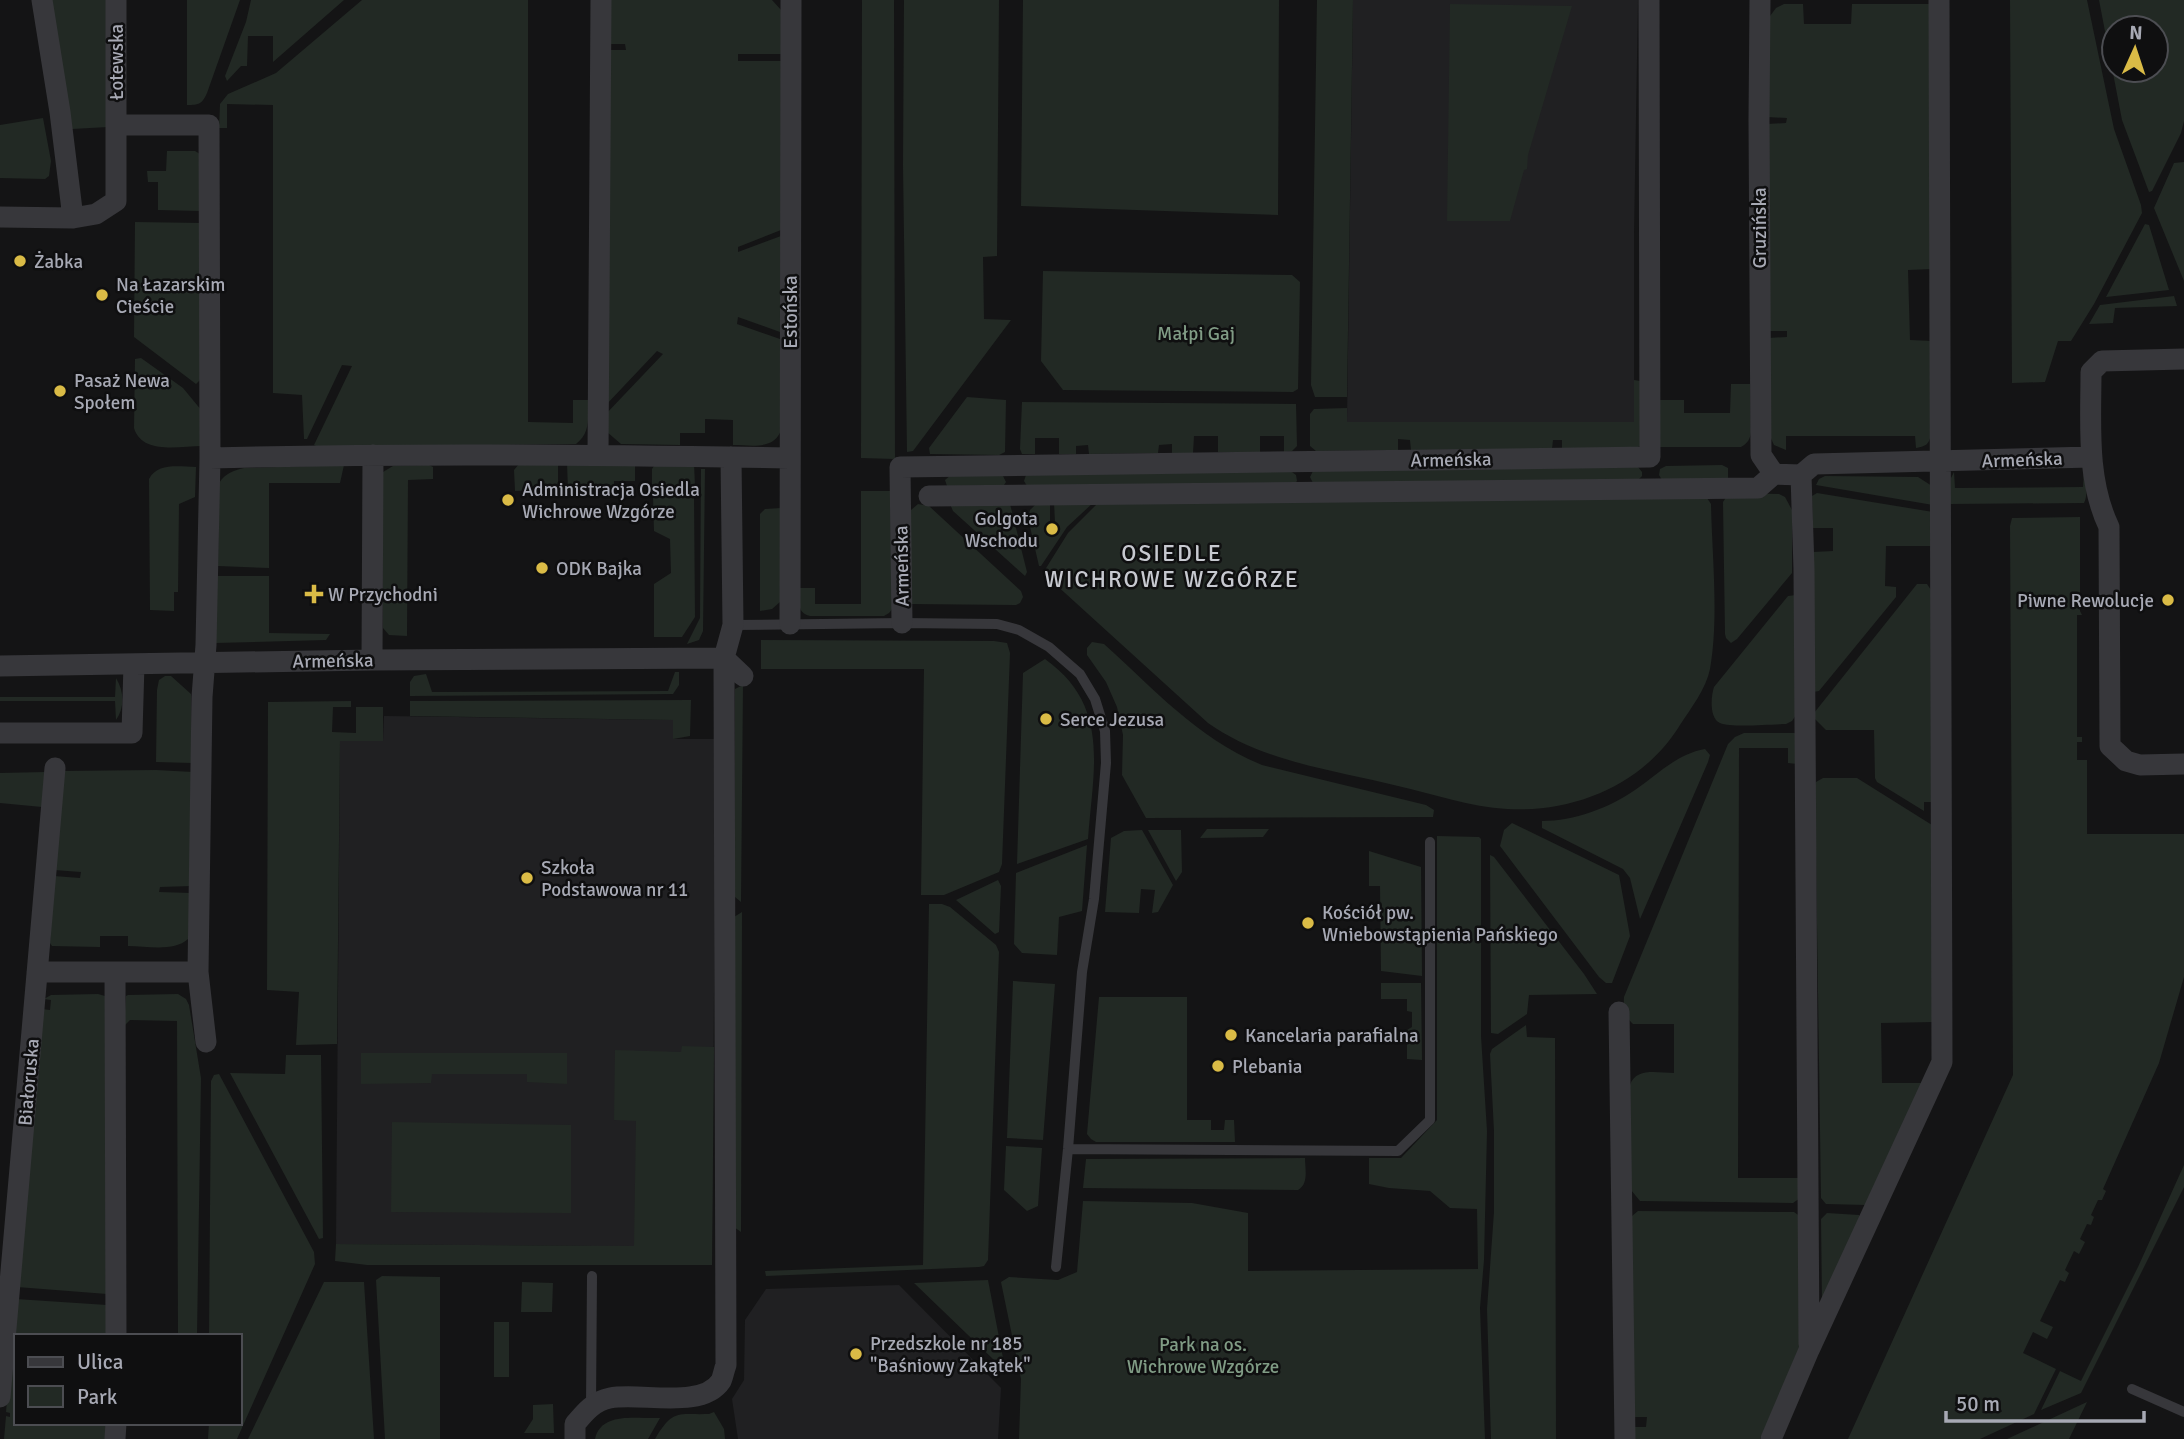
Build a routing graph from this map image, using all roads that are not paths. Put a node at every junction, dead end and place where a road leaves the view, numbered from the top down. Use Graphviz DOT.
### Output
graph roads {
  1 [pos="41,0"];
  2 [pos="116,0"];
  3 [pos="601,0"];
  4 [pos="790,0"];
  5 [pos="1649,0"];
  6 [pos="1760,0"];
  7 [pos="1939,0"];
  8 [pos="116,125"];
  9 [pos="0,217"];
  10 [pos="73,218"];
  11 [pos="2184,359"];
  12 [pos="598,455"];
  13 [pos="731,457"];
  14 [pos="2091,457"];
  15 [pos="209,458"];
  16 [pos="789,458"];
  17 [pos="373,461"];
  18 [pos="1940,462"];
  19 [pos="1774,474"];
  20 [pos="1801,481"];
  21 [pos="929,496"];
  22 [pos="902,623"];
  23 [pos="790,624"];
  24 [pos="733,625"];
  25 [pos="724,658"];
  26 [pos="372,660"];
  27 [pos="205,662"];
  28 [pos="134,664"];
  29 [pos="0,666"];
  30 [pos="743,676"];
  31 [pos="0,733"];
  32 [pos="2184,764"];
  33 [pos="55,768"];
  34 [pos="1430,842"];
  35 [pos="37,972"];
  36 [pos="115,972"];
  37 [pos="198,972"];
  38 [pos="1619,1012"];
  39 [pos="206,1042"];
  40 [pos="1068,1149"];
  41 [pos="1056,1267"];
  42 [pos="592,1276"];
  43 [pos="116,1334"];
  44 [pos="1810,1350"];
  45 [pos="2132,1389"];
  46 [pos="0,1397"];
  47 [pos="600,1402"];
  48 [pos="2184,1412"];
  49 [pos="575,1439"];
  50 [pos="1625,1439"];
  51 [pos="1772,1439"];
  1 -- 10 [label="street"];
  2 -- 8 [label="street, Łotewska"];
  3 -- 12 [label="street"];
  4 -- 16 [label="street, Estońska"];
  5 -- 22 [label="street, Armeńska"];
  6 -- 19 [label="street, Gruzińska"];
  7 -- 18 [label="street"];
  8 -- 10 [label="street, Łotewska"];
  8 -- 15 [label="street"];
  9 -- 10 [label="street"];
  11 -- 14 [label="street, Armeńska"];
  12 -- 13 [label="street"];
  12 -- 17 [label="street"];
  13 -- 16 [label="street"];
  13 -- 24 [label="street"];
  14 -- 18 [label="street, Armeńska"];
  14 -- 32 [label="street"];
  15 -- 17 [label="street"];
  15 -- 27 [label="street"];
  16 -- 23 [label="street, Estońska"];
  17 -- 26 [label="street"];
  18 -- 20 [label="street, Armeńska"];
  18 -- 44 [label="street"];
  19 -- 20 [label="street, Armeńska"];
  19 -- 21 [label="street, Armeńska"];
  20 -- 44 [label="street"];
  22 -- 23 [label="lane, Armeńska"];
  22 -- 40 [label="lane"];
  23 -- 24 [label="lane, Armeńska"];
  24 -- 25 [label="street"];
  25 -- 26 [label="street, Armeńska"];
  25 -- 30 [label="street"];
  25 -- 47 [label="street"];
  26 -- 27 [label="street, Armeńska"];
  27 -- 28 [label="street, Armeńska"];
  27 -- 37 [label="street"];
  28 -- 29 [label="street, Armeńska"];
  28 -- 31 [label="street"];
  33 -- 35 [label="street, Białoruska"];
  34 -- 40 [label="lane"];
  35 -- 36 [label="street"];
  35 -- 46 [label="street, Białoruska"];
  36 -- 37 [label="street"];
  36 -- 43 [label="street"];
  37 -- 39 [label="street"];
  38 -- 50 [label="street"];
  40 -- 41 [label="lane"];
  42 -- 47 [label="lane"];
  44 -- 51 [label="street"];
  45 -- 48 [label="lane"];
  47 -- 49 [label="street"];
}
